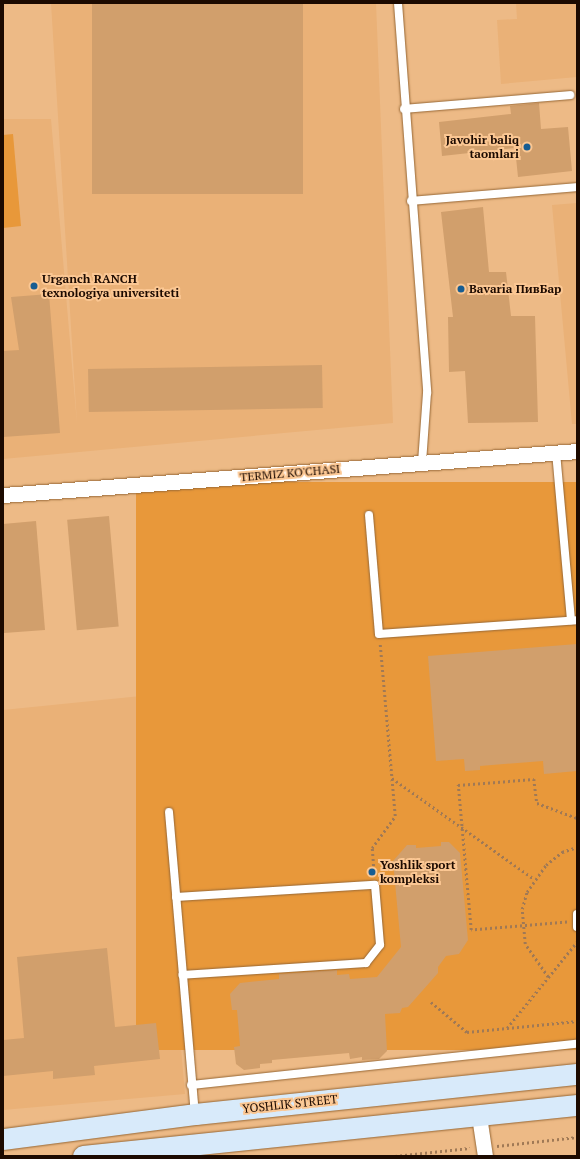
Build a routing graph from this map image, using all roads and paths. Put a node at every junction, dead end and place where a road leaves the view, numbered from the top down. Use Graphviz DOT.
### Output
graph roads {
  1 [pos="398,3"];
  2 [pos="570,95"];
  3 [pos="404,109"];
  4 [pos="577,187"];
  5 [pos="412,201"];
  6 [pos="577,451"];
  7 [pos="556,452"];
  8 [pos="422,462"];
  9 [pos="3,495"];
  10 [pos="369,515"];
  11 [pos="574,620"];
  12 [pos="379,634"];
  13 [pos="392,777"];
  14 [pos="168,812"];
  15 [pos="577,818"];
  16 [pos="461,826"];
  17 [pos="577,847"];
  18 [pos="534,879"];
  19 [pos="375,885"];
  20 [pos="176,897"];
  21 [pos="577,921"];
  22 [pos="522,926"];
  23 [pos="577,942"];
  24 [pos="182,975"];
  25 [pos="548,977"];
  26 [pos="431,1002"];
  27 [pos="577,1021"];
  28 [pos="507,1028"];
  29 [pos="577,1044"];
  30 [pos="577,1074"];
  31 [pos="191,1085"];
  32 [pos="577,1105"];
  33 [pos="195,1114"];
  34 [pos="479,1116"];
  35 [pos="3,1139"];
  36 [pos="94,1155"];
  37 [pos="485,1156"];
  1 -- 3 [label="lane"];
  2 -- 3 [label="lane"];
  3 -- 5 [label="lane"];
  4 -- 5 [label="lane"];
  5 -- 8 [label="lane"];
  6 -- 7 [label="street, TERMIZ KO'CHASI"];
  7 -- 8 [label="street, TERMIZ KO'CHASI"];
  7 -- 11 [label="lane"];
  8 -- 9 [label="street, TERMIZ KO'CHASI"];
  10 -- 12 [label="lane"];
  11 -- 12 [label="lane"];
  12 -- 13 [label="path"];
  13 -- 16 [label="path"];
  13 -- 19 [label="path"];
  14 -- 20 [label="lane"];
  15 -- 16 [label="path"];
  16 -- 18 [label="path"];
  16 -- 22 [label="path"];
  17 -- 18 [label="path"];
  18 -- 22 [label="path"];
  19 -- 20 [label="lane"];
  19 -- 24 [label="lane"];
  20 -- 24 [label="lane"];
  21 -- 22 [label="path"];
  22 -- 25 [label="path"];
  23 -- 25 [label="path"];
  24 -- 31 [label="lane"];
  25 -- 28 [label="path"];
  26 -- 28 [label="path"];
  27 -- 28 [label="path"];
  29 -- 31 [label="lane"];
  30 -- 33 [label="main road, YOSHLIK STREET"];
  31 -- 33 [label="lane"];
  32 -- 34 [label="main road"];
  33 -- 35 [label="main road, YOSHLIK STREET"];
  34 -- 36 [label="main road"];
  34 -- 37 [label="street"];
}
